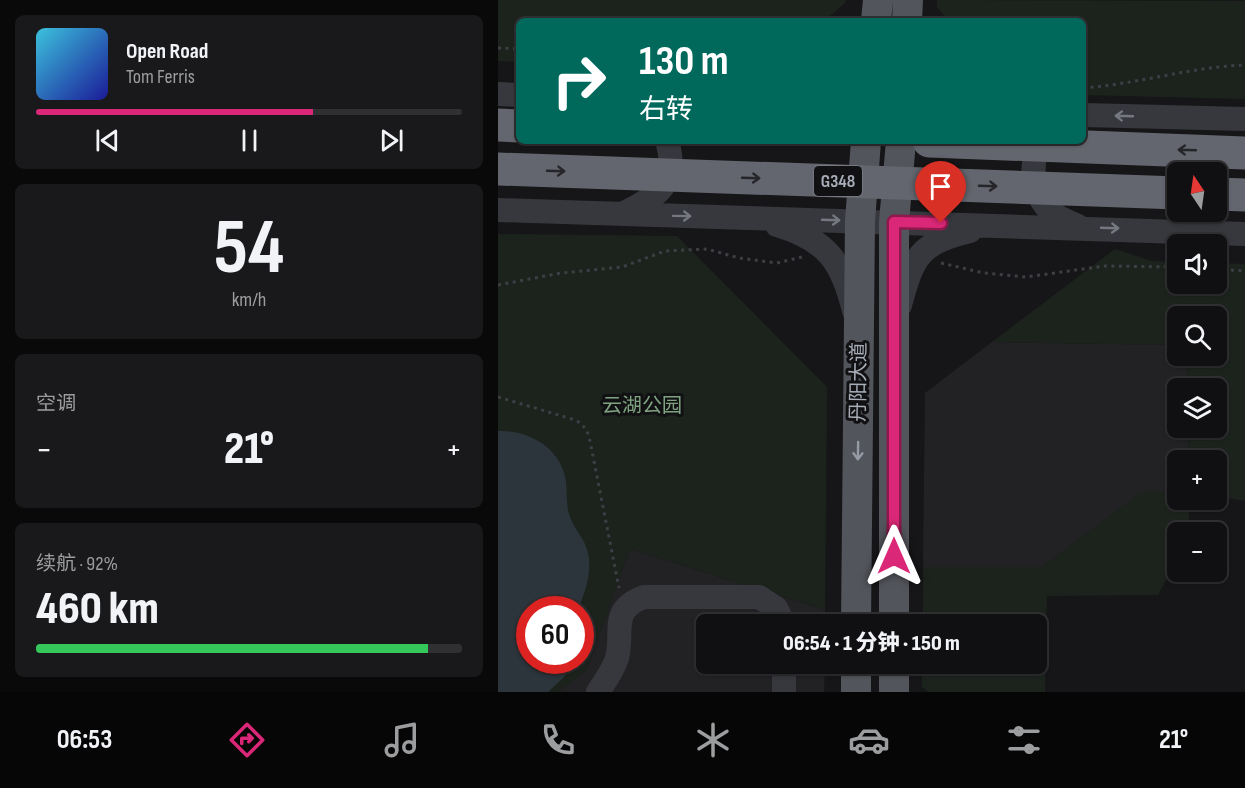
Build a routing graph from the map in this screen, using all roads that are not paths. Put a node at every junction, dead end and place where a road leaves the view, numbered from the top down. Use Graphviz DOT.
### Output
graph roads {
  1 [pos="498,94"];
  2 [pos="516,95"];
  3 [pos="1086,115"];
  4 [pos="1245,119"];
  5 [pos="498,125"];
  6 [pos="516,126"];
  7 [pos="668,144"];
  8 [pos="866,144"];
  9 [pos="901,144"];
  10 [pos="1008,144"];
  11 [pos="1040,144"];
  12 [pos="1245,153"];
  13 [pos="498,169"];
  14 [pos="1167,193"];
  15 [pos="1227,194"];
  16 [pos="1245,195"];
  17 [pos="498,210"];
  18 [pos="620,215"];
  19 [pos="752,217"];
  20 [pos="860,221"];
  21 [pos="894,222"];
  22 [pos="1011,225"];
  23 [pos="1081,227"];
  24 [pos="1245,234"];
  25 [pos="894,328"];
  26 [pos="859,331"];
  27 [pos="779,614"];
  28 [pos="856,614"];
  29 [pos="894,614"];
  30 [pos="784,674"];
  31 [pos="856,674"];
  32 [pos="894,674"];
  33 [pos="598,692"];
  34 [pos="784,692"];
  35 [pos="856,692"];
  36 [pos="894,692"];
  1 -- 2 [label="street"];
  4 -- 3 [label="street, one-way"];
  5 -- 6 [label="highway"];
  7 -- 18 [label="street"];
  8 -- 20 [label="main road, 丹阳大道"];
  9 -- 21 [label="main road, 丹阳大道"];
  12 -- 10 [label="highway, one-way, bridge"];
  11 -- 23 [label="street"];
  13 -- 14 [label="highway, G348, one-way, bridge"];
  15 -- 16 [label="highway"];
  17 -- 18 [label="street"];
  18 -- 19 [label="street, one-way"];
  19 -- 20 [label="street, one-way"];
  19 -- 26 [label="street"];
  20 -- 21 [label="street"];
  20 -- 26 [label="main road, 丹阳大道"];
  21 -- 22 [label="street"];
  21 -- 25 [label="main road, 丹阳大道"];
  22 -- 23 [label="street"];
  22 -- 25 [label="street"];
  23 -- 24 [label="street, one-way"];
  25 -- 29 [label="main road, 丹阳大道"];
  26 -- 28 [label="main road, 丹阳大道, one-way"];
  27 -- 33 [label="street"];
  30 -- 34 [label="street"];
  31 -- 35 [label="main road"];
  32 -- 36 [label="main road"];
}
